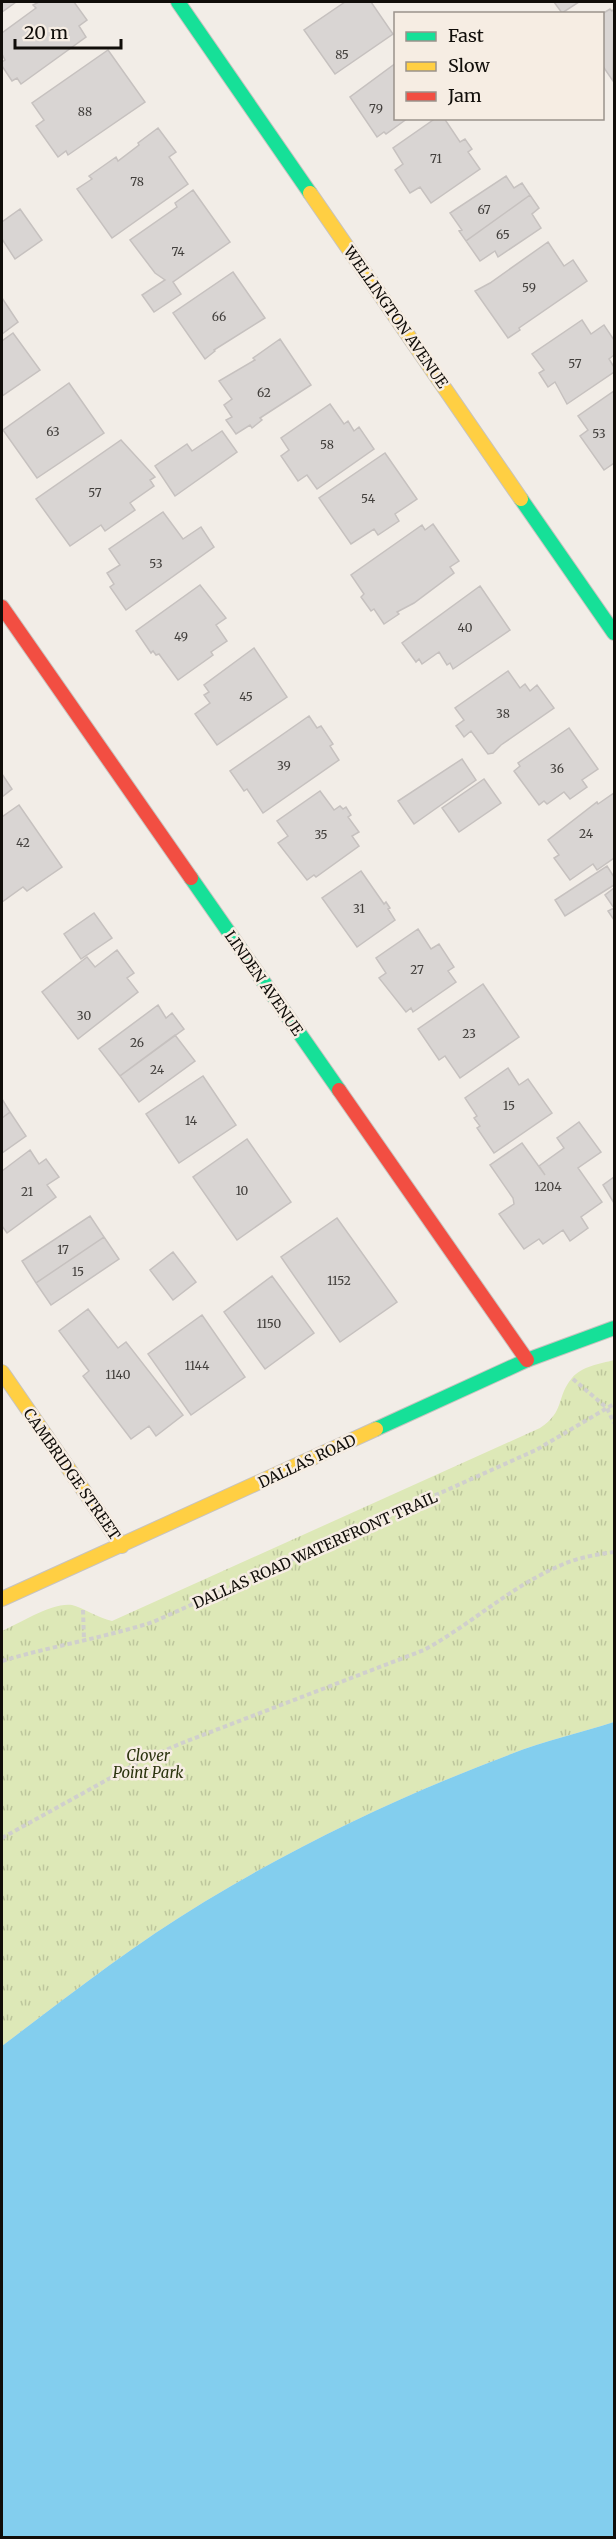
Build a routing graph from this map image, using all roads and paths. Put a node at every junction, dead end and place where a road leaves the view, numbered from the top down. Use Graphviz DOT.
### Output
graph roads {
  1 [pos="178,2"];
  2 [pos="2,607"];
  3 [pos="615,633"];
  4 [pos="615,1328"];
  5 [pos="526,1360"];
  6 [pos="2,1372"];
  7 [pos="572,1378"];
  8 [pos="615,1404"];
  9 [pos="607,1408"];
  10 [pos="615,1423"];
  11 [pos="122,1545"];
  12 [pos="615,1552"];
  13 [pos="2,1599"];
  14 [pos="83,1610"];
  15 [pos="84,1640"];
  16 [pos="2,1661"];
  17 [pos="2,1838"];
  1 -- 3 [label="street, WELLINGTON AVENUE"];
  2 -- 5 [label="street, LINDEN AVENUE"];
  4 -- 5 [label="street, DALLAS ROAD"];
  5 -- 11 [label="street, DALLAS ROAD"];
  6 -- 11 [label="street, CAMBRIDGE STREET"];
  7 -- 9 [label="path"];
  8 -- 9 [label="path, DALLAS ROAD WATERFRONT TRAIL"];
  9 -- 10 [label="path"];
  9 -- 15 [label="path, DALLAS ROAD WATERFRONT TRAIL"];
  11 -- 13 [label="street, DALLAS ROAD"];
  12 -- 17 [label="path"];
  14 -- 15 [label="path"];
  15 -- 16 [label="path, DALLAS ROAD WATERFRONT TRAIL"];
}
